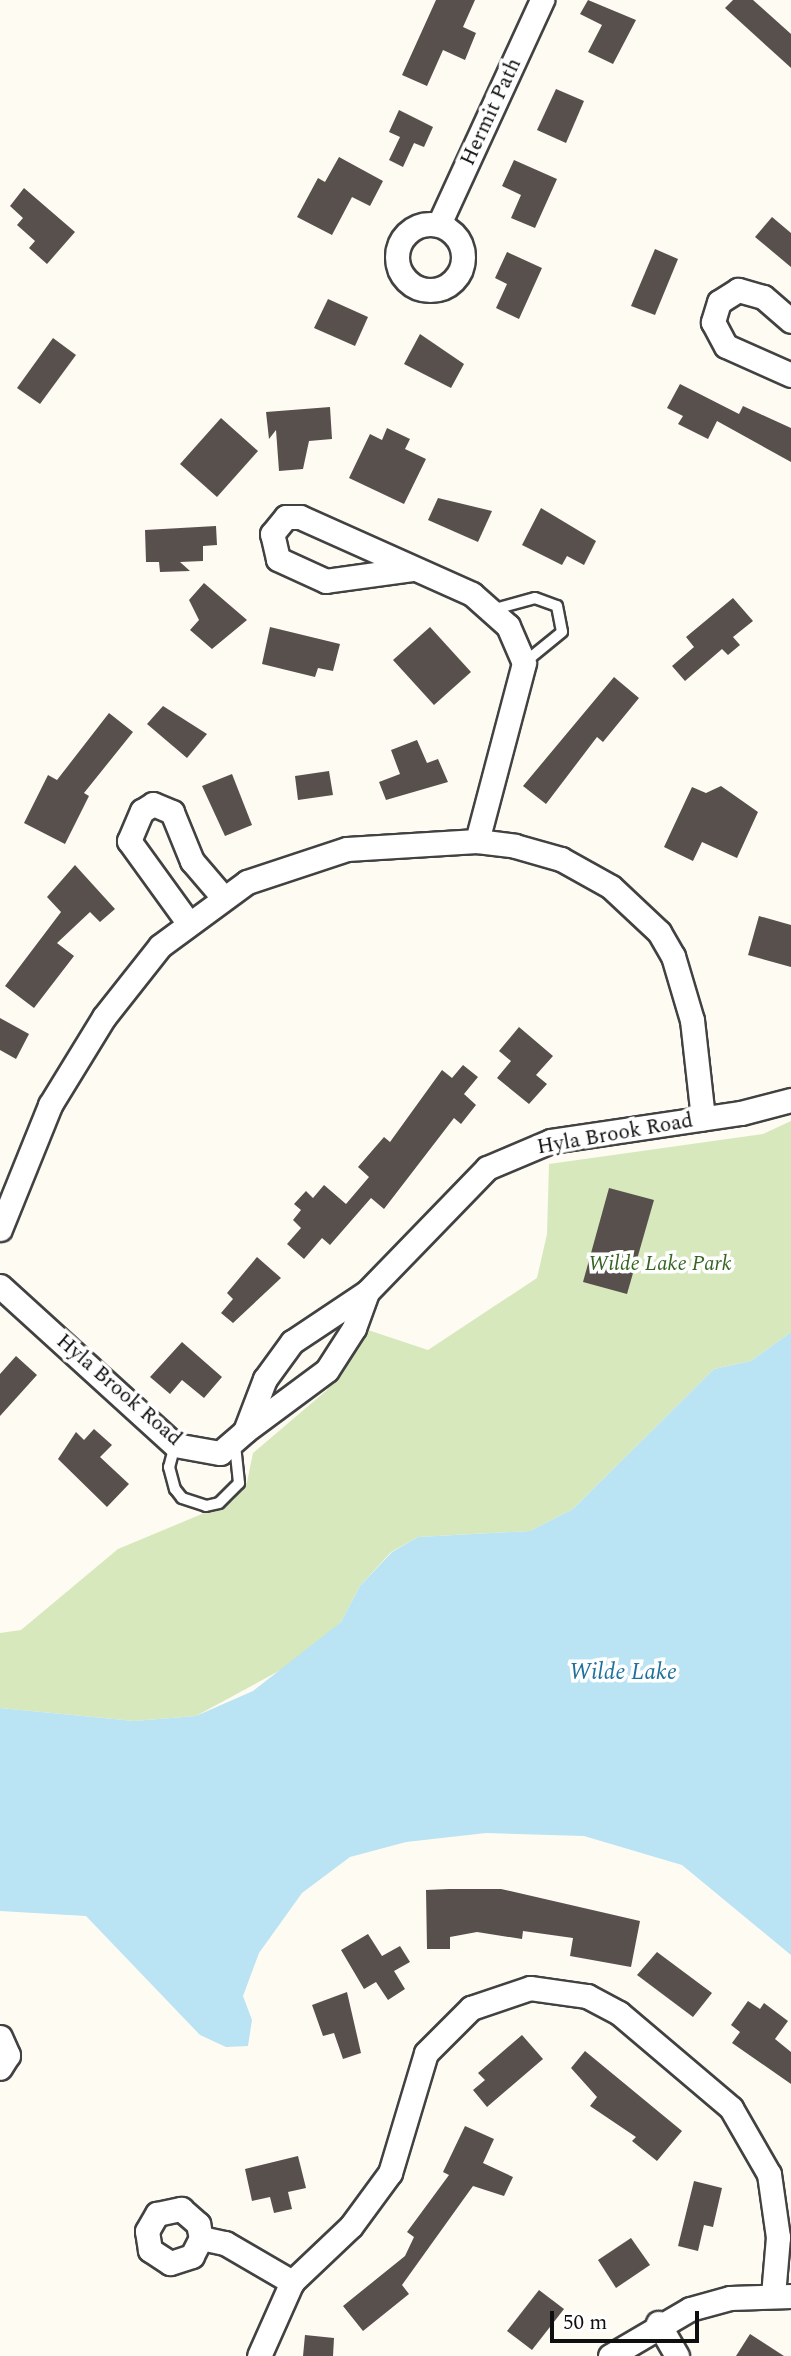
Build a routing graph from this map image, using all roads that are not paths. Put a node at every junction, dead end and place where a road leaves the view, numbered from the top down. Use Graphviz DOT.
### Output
graph roads {
  1 [pos="542,0"];
  2 [pos="439,224"];
  3 [pos="791,321"];
  4 [pos="791,375"];
  5 [pos="412,569"];
  6 [pos="495,609"];
  7 [pos="524,663"];
  8 [pos="477,841"];
  9 [pos="222,897"];
  10 [pos="187,921"];
  11 [pos="791,1100"];
  12 [pos="703,1118"];
  13 [pos="0,1229"];
  14 [pos="0,1286"];
  15 [pos="367,1292"];
  16 [pos="240,1438"];
  17 [pos="176,1445"];
  18 [pos="0,2037"];
  19 [pos="0,2068"];
  20 [pos="201,2238"];
  21 [pos="292,2282"];
  22 [pos="782,2295"];
  23 [pos="658,2323"];
  24 [pos="259,2356"];
  25 [pos="610,2356"];
  26 [pos="677,2356"];
  1 -- 2 [label="street, Hermit Path"];
  3 -- 4 [label="street"];
  5 -- 5 [label="street"];
  5 -- 6 [label="street"];
  6 -- 7 [label="street"];
  6 -- 7 [label="lane"];
  7 -- 8 [label="street"];
  8 -- 9 [label="street"];
  8 -- 12 [label="street"];
  9 -- 10 [label="street"];
  9 -- 10 [label="street"];
  10 -- 13 [label="street"];
  11 -- 12 [label="street, Hyla Brook Road"];
  12 -- 15 [label="street, Hyla Brook Road"];
  14 -- 17 [label="street, Hyla Brook Road"];
  15 -- 16 [label="street, Hyla Brook Road"];
  15 -- 16 [label="street, Hyla Brook Road"];
  16 -- 17 [label="street, Hyla Brook Road"];
  16 -- 17 [label="lane"];
  18 -- 19 [label="street"];
  20 -- 21 [label="street"];
  21 -- 22 [label="street"];
  21 -- 24 [label="street"];
  22 -- 23 [label="street"];
  23 -- 25 [label="street"];
  23 -- 26 [label="street"];
}
